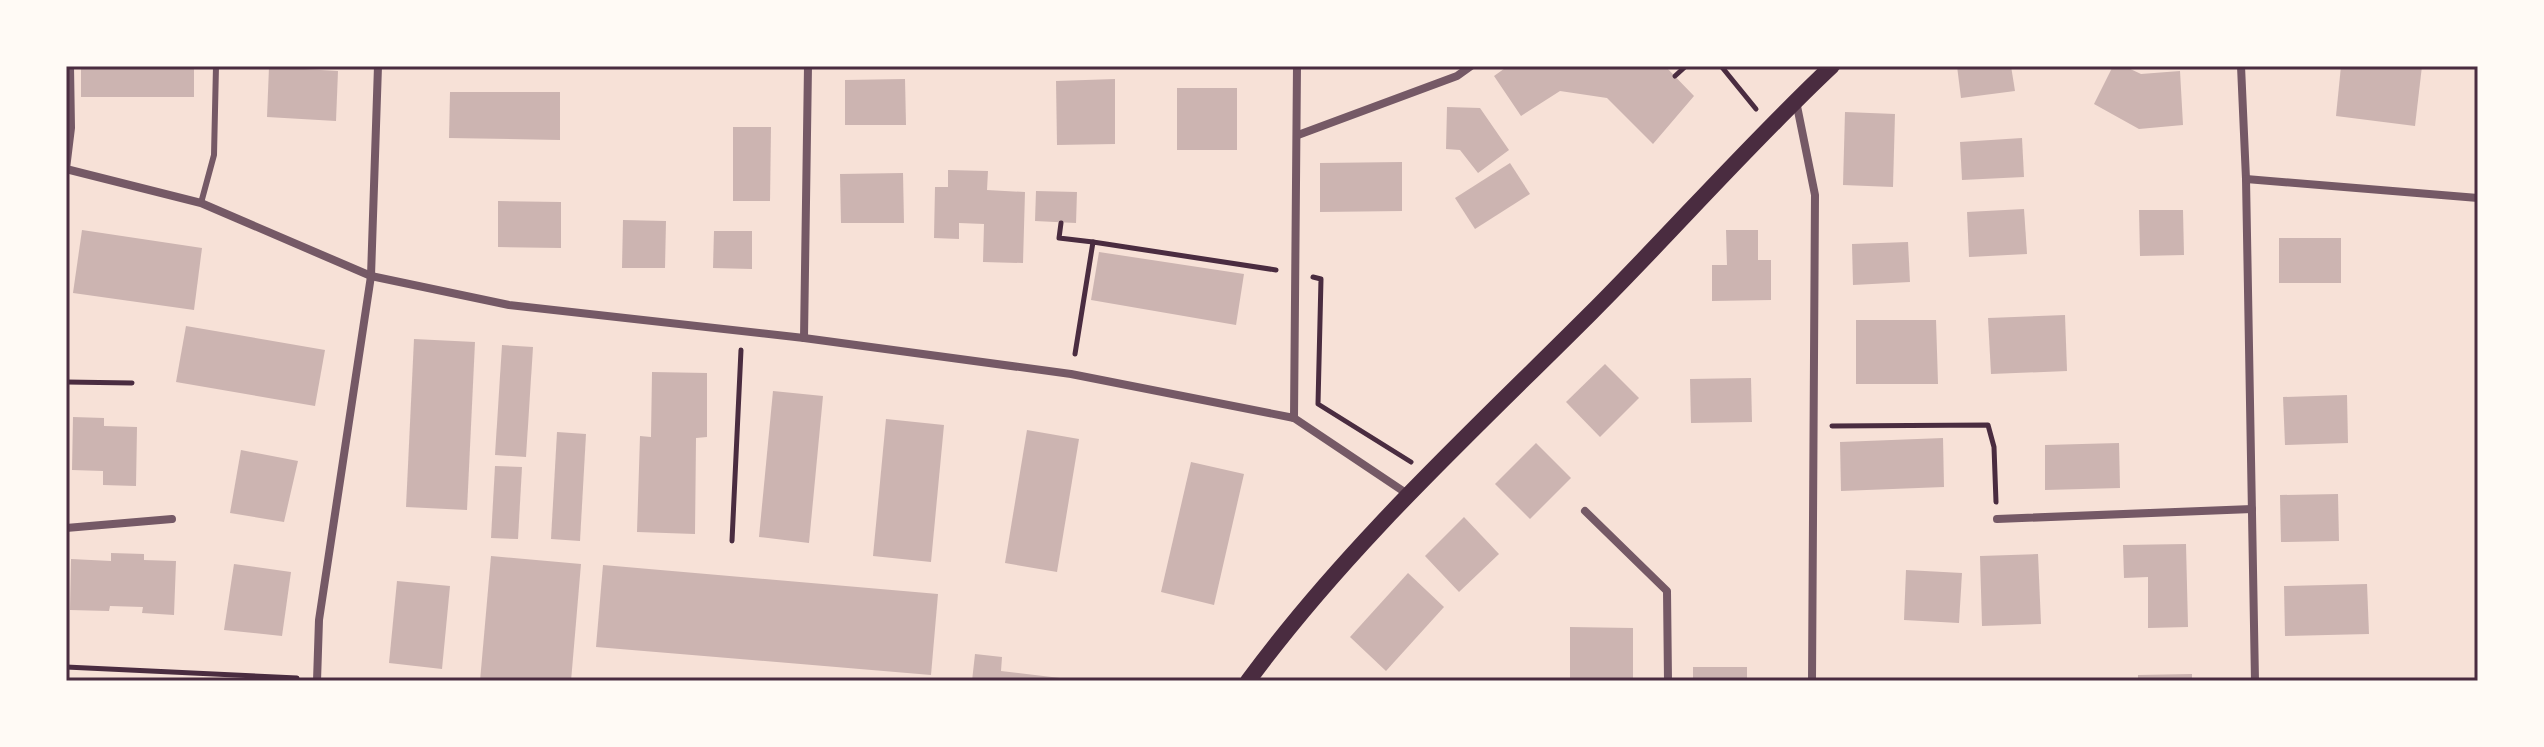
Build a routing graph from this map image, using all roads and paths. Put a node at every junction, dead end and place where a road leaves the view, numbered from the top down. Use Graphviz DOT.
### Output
graph roads {
  1 [pos="71,66"];
  2 [pos="216,66"];
  3 [pos="378,66"];
  4 [pos="808,66"];
  5 [pos="1297,66"];
  6 [pos="1471,66"];
  7 [pos="1686,66"];
  8 [pos="1721,66"];
  9 [pos="1832,66"];
  10 [pos="2241,66"];
  11 [pos="1675,76"];
  12 [pos="1796,100"];
  13 [pos="1771,126"];
  14 [pos="1298,135"];
  15 [pos="67,169"];
  16 [pos="2246,179"];
  17 [pos="2478,198"];
  18 [pos="201,203"];
  19 [pos="1061,223"];
  20 [pos="1093,242"];
  21 [pos="1297,273"];
  22 [pos="371,276"];
  23 [pos="1321,279"];
  24 [pos="742,331"];
  25 [pos="804,338"];
  26 [pos="1071,374"];
  27 [pos="66,382"];
  28 [pos="132,383"];
  29 [pos="1294,418"];
  30 [pos="1815,426"];
  31 [pos="1425,456"];
  32 [pos="1409,495"];
  33 [pos="2252,509"];
  34 [pos="1585,511"];
  35 [pos="172,519"];
  36 [pos="1997,519"];
  37 [pos="66,528"];
  38 [pos="732,541"];
  39 [pos="66,667"];
  40 [pos="317,680"];
  41 [pos="1248,681"];
  42 [pos="1668,681"];
  43 [pos="1812,681"];
  44 [pos="2255,681"];
  1 -- 15 [label="lane"];
  2 -- 18 [label="lane"];
  3 -- 22 [label="street"];
  4 -- 25 [label="street"];
  5 -- 14 [label="street"];
  6 -- 14 [label="street"];
  7 -- 11 [label="path"];
  8 -- 13 [label="path"];
  9 -- 12 [label="main road"];
  10 -- 16 [label="street"];
  12 -- 13 [label="main road"];
  12 -- 30 [label="street"];
  13 -- 32 [label="main road"];
  14 -- 21 [label="street"];
  15 -- 18 [label="street"];
  16 -- 17 [label="street"];
  16 -- 33 [label="street"];
  18 -- 22 [label="street"];
  19 -- 20 [label="path"];
  20 -- 21 [label="path"];
  20 -- 26 [label="path"];
  21 -- 29 [label="street"];
  22 -- 24 [label="street"];
  22 -- 40 [label="street"];
  23 -- 31 [label="path"];
  24 -- 25 [label="street"];
  24 -- 38 [label="path"];
  25 -- 26 [label="street"];
  26 -- 29 [label="street"];
  27 -- 28 [label="path"];
  29 -- 32 [label="street"];
  30 -- 36 [label="path"];
  30 -- 43 [label="street"];
  32 -- 41 [label="main road"];
  33 -- 36 [label="street"];
  33 -- 44 [label="street"];
  34 -- 42 [label="street"];
  35 -- 37 [label="street"];
  39 -- 40 [label="path"];
}
